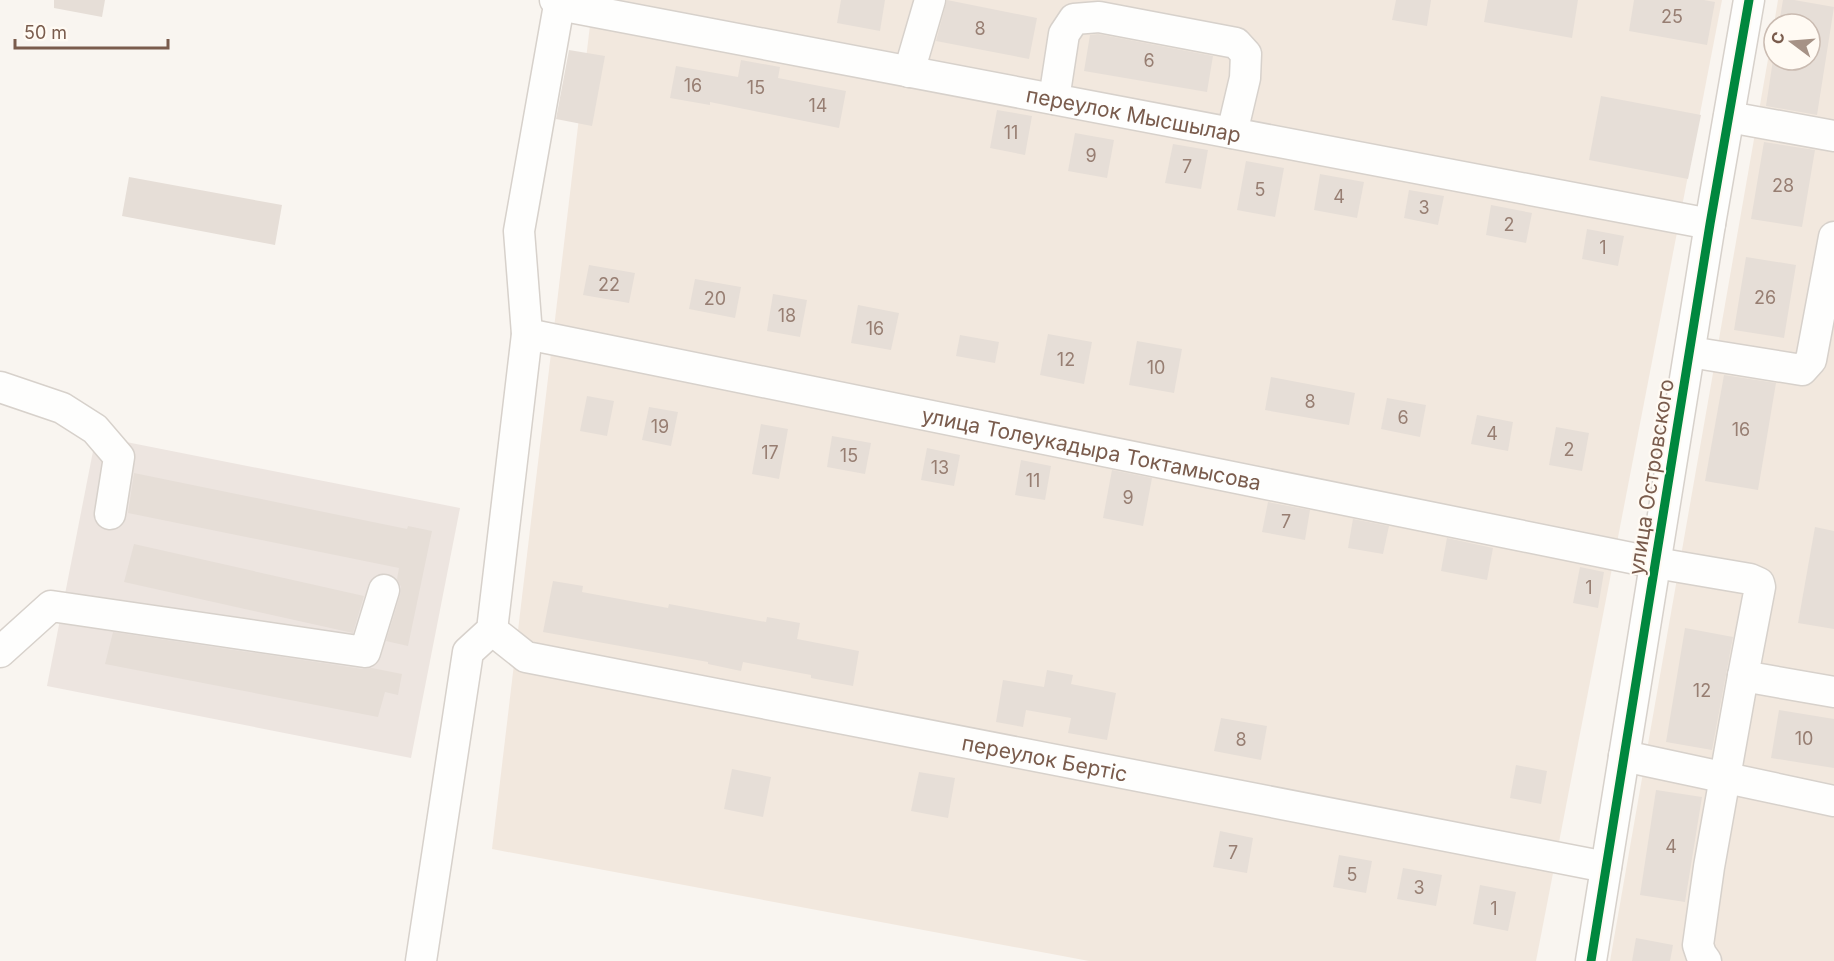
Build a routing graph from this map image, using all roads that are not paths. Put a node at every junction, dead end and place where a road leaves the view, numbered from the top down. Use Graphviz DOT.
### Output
graph roads {
  1 [pos="930,0"];
  2 [pos="1749,0"];
  3 [pos="556,2"];
  4 [pos="909,72"];
  5 [pos="1054,99"];
  6 [pos="1729,117"];
  7 [pos="1232,133"];
  8 [pos="1834,136"];
  9 [pos="1710,224"];
  10 [pos="1834,237"];
  11 [pos="527,334"];
  12 [pos="1690,352"];
  13 [pos="1823,362"];
  14 [pos="0,387"];
  15 [pos="110,514"];
  16 [pos="1656,564"];
  17 [pos="384,590"];
  18 [pos="492,630"];
  19 [pos="0,652"];
  20 [pos="1743,676"];
  21 [pos="1834,692"];
  22 [pos="1624,756"];
  23 [pos="1725,777"];
  24 [pos="1834,801"];
  25 [pos="1606,867"];
  26 [pos="421,961"];
  27 [pos="1591,961"];
  28 [pos="1706,961"];
  1 -- 4 [label="street"];
  2 -- 6 [label="street, улица Островского"];
  3 -- 4 [label="street, переулок Мысшылар"];
  3 -- 11 [label="street"];
  4 -- 5 [label="street, переулок Мысшылар"];
  5 -- 7 [label="street, переулок Мысшылар"];
  5 -- 7 [label="street"];
  6 -- 8 [label="street"];
  6 -- 9 [label="street, улица Островского"];
  7 -- 9 [label="street, переулок Мысшылар"];
  9 -- 12 [label="street, улица Островского"];
  10 -- 13 [label="street"];
  11 -- 16 [label="street, улица Толеукадыра Токтамысова"];
  11 -- 18 [label="street"];
  12 -- 13 [label="street"];
  12 -- 16 [label="street, улица Островского"];
  14 -- 15 [label="street"];
  16 -- 20 [label="street, улица Толеукадыра Токтамысова"];
  16 -- 22 [label="street, улица Островского"];
  17 -- 19 [label="street"];
  18 -- 25 [label="street, переулок Бертіс"];
  18 -- 26 [label="street"];
  20 -- 21 [label="street"];
  20 -- 23 [label="street"];
  22 -- 23 [label="street"];
  22 -- 25 [label="street, улица Островского"];
  23 -- 24 [label="street"];
  23 -- 28 [label="street"];
  25 -- 27 [label="street, улица Островского"];
}
